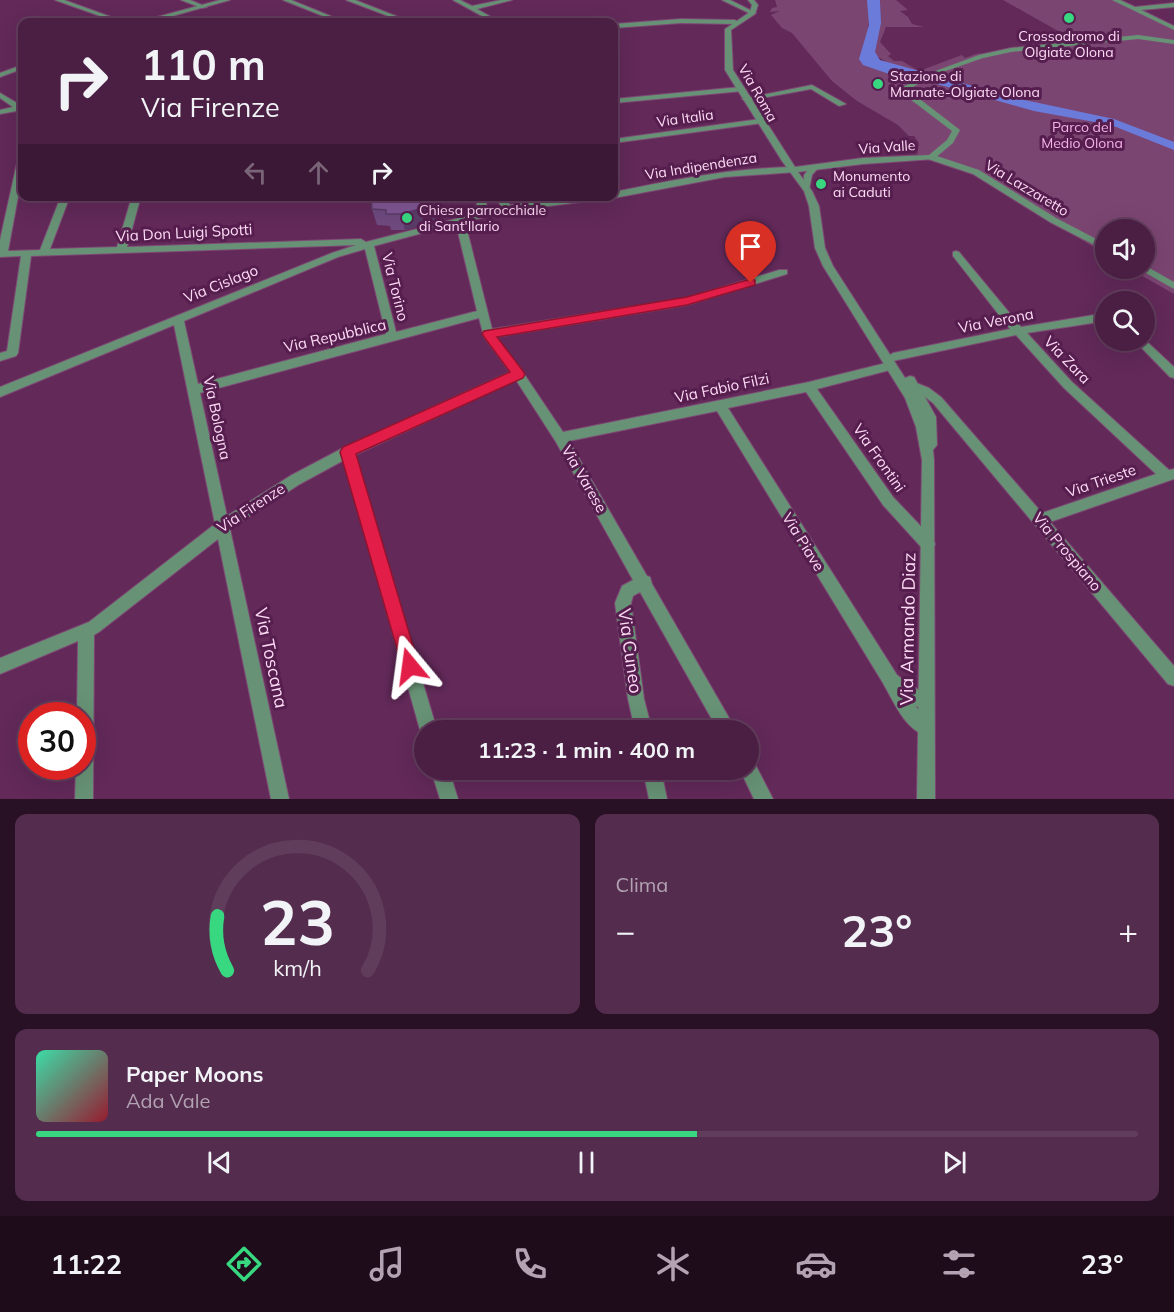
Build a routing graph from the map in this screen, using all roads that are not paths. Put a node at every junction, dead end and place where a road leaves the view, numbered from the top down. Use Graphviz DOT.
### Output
graph roads {
  1 [pos="58,0"];
  2 [pos="184,0"];
  3 [pos="227,0"];
  4 [pos="286,0"];
  5 [pos="349,0"];
  6 [pos="456,0"];
  7 [pos="509,0"];
  8 [pos="725,0"];
  9 [pos="752,0"];
  10 [pos="1115,0"];
  11 [pos="1174,5"];
  12 [pos="204,7"];
  13 [pos="471,8"];
  14 [pos="1133,9"];
  15 [pos="753,13"];
  16 [pos="110,18"];
  17 [pos="161,18"];
  18 [pos="332,18"];
  19 [pos="397,18"];
  20 [pos="490,18"];
  21 [pos="735,22"];
  22 [pos="618,26"];
  23 [pos="1174,28"];
  24 [pos="1174,42"];
  25 [pos="18,68"];
  26 [pos="0,75"];
  27 [pos="740,89"];
  28 [pos="0,95"];
  29 [pos="746,99"];
  30 [pos="618,100"];
  31 [pos="842,104"];
  32 [pos="18,106"];
  33 [pos="18,108"];
  34 [pos="0,112"];
  35 [pos="760,121"];
  36 [pos="618,140"];
  37 [pos="932,157"];
  38 [pos="814,168"];
  39 [pos="793,170"];
  40 [pos="18,175"];
  41 [pos="806,188"];
  42 [pos="618,194"];
  43 [pos="64,201"];
  44 [pos="136,201"];
  45 [pos="480,201"];
  46 [pos="502,201"];
  47 [pos="565,201"];
  48 [pos="508,208"];
  49 [pos="484,214"];
  50 [pos="460,221"];
  51 [pos="1095,242"];
  52 [pos="331,243"];
  53 [pos="369,244"];
  54 [pos="121,251"];
  55 [pos="1,254"];
  56 [pos="26,254"];
  57 [pos="42,254"];
  58 [pos="956,254"];
  59 [pos="335,255"];
  60 [pos="783,272"];
  61 [pos="1155,275"];
  62 [pos="1174,286"];
  63 [pos="483,313"];
  64 [pos="178,318"];
  65 [pos="1095,318"];
  66 [pos="1018,331"];
  67 [pos="488,334"];
  68 [pos="14,335"];
  69 [pos="0,338"];
  70 [pos="392,338"];
  71 [pos="1150,351"];
  72 [pos="0,357"];
  73 [pos="892,362"];
  74 [pos="518,374"];
  75 [pos="1174,374"];
  76 [pos="809,387"];
  77 [pos="914,387"];
  78 [pos="194,390"];
  79 [pos="0,392"];
  80 [pos="720,405"];
  81 [pos="931,422"];
  82 [pos="958,427"];
  83 [pos="560,438"];
  84 [pos="348,452"];
  85 [pos="928,460"];
  86 [pos="1171,474"];
  87 [pos="1040,520"];
  88 [pos="223,526"];
  89 [pos="928,544"];
  90 [pos="645,582"];
  91 [pos="86,632"];
  92 [pos="0,666"];
  93 [pos="889,677"];
  94 [pos="1174,678"];
  95 [pos="926,702"];
  96 [pos="426,720"];
  97 [pos="641,720"];
  98 [pos="722,720"];
  99 [pos="926,728"];
  100 [pos="443,780"];
  101 [pos="654,780"];
  102 [pos="754,780"];
  103 [pos="84,799"];
  104 [pos="280,799"];
  105 [pos="449,799"];
  106 [pos="658,799"];
  107 [pos="764,799"];
  108 [pos="926,799"];
  1 -- 16 [label="street"];
  2 -- 12 [label="street"];
  3 -- 12 [label="street"];
  4 -- 18 [label="street"];
  5 -- 19 [label="street"];
  6 -- 13 [label="street"];
  7 -- 13 [label="street"];
  8 -- 15 [label="street"];
  9 -- 15 [label="street"];
  10 -- 14 [label="street"];
  11 -- 14 [label="street"];
  12 -- 17 [label="street"];
  13 -- 20 [label="street"];
  14 -- 23 [label="street"];
  15 -- 21 [label="street"];
  21 -- 22 [label="street"];
  21 -- 27 [label="street, Via Roma"];
  24 -- 37 [label="street, Via Valle"];
  25 -- 26 [label="street"];
  27 -- 29 [label="street, Via Roma"];
  27 -- 30 [label="street"];
  28 -- 32 [label="street"];
  29 -- 31 [label="street"];
  29 -- 35 [label="street, Via Roma"];
  33 -- 34 [label="street"];
  35 -- 36 [label="street, Via Italia"];
  35 -- 39 [label="street, Via Roma"];
  37 -- 38 [label="street, Via Valle"];
  37 -- 51 [label="street, Via Lazzaretto"];
  38 -- 39 [label="street, Via Valle"];
  38 -- 41 [label="street"];
  39 -- 41 [label="street, Via Prospiano"];
  39 -- 42 [label="street, Via Indipendenza"];
  40 -- 55 [label="street"];
  41 -- 73 [label="street, Via Prospiano"];
  43 -- 57 [label="street"];
  44 -- 54 [label="street"];
  45 -- 49 [label="street"];
  46 -- 48 [label="street"];
  47 -- 48 [label="street"];
  48 -- 49 [label="street, Via Cislago"];
  49 -- 50 [label="street, Via Cislago"];
  50 -- 53 [label="street, Via Cislago"];
  50 -- 63 [label="street, Via Varese"];
  52 -- 53 [label="street, Via Don Luigi Spotti"];
  52 -- 54 [label="street, Via Don Luigi Spotti"];
  52 -- 59 [label="street"];
  53 -- 59 [label="street, Via Cislago"];
  53 -- 70 [label="street, Via Torino"];
  54 -- 57 [label="street, Via Don Luigi Spotti"];
  55 -- 56 [label="street, Via Don Luigi Spotti"];
  56 -- 57 [label="street, Via Don Luigi Spotti"];
  56 -- 68 [label="street"];
  58 -- 66 [label="street, Via Zara"];
  59 -- 64 [label="street, Via Cislago"];
  60 -- 67 [label="street"];
  61 -- 62 [label="street"];
  63 -- 67 [label="street, Via Varese"];
  63 -- 70 [label="street, Via Repubblica"];
  64 -- 78 [label="street, Via Bologna"];
  64 -- 79 [label="street, Via Cislago"];
  65 -- 66 [label="street, Via Verona"];
  66 -- 73 [label="street, Via Verona"];
  66 -- 86 [label="street, Via Zara"];
  67 -- 74 [label="street, Via Varese"];
  68 -- 69 [label="street"];
  68 -- 72 [label="street"];
  70 -- 78 [label="street, Via Repubblica"];
  71 -- 75 [label="street"];
  73 -- 76 [label="street, Via Fabio Filzi"];
  73 -- 77 [label="street, Via Prospiano"];
  73 -- 85 [label="street, Via Armando Diaz"];
  74 -- 83 [label="street, Via Varese"];
  74 -- 84 [label="street, Via Firenze"];
  76 -- 80 [label="street, Via Fabio Filzi"];
  76 -- 89 [label="street, Via Frontini"];
  77 -- 81 [label="street, Via Armando Diaz"];
  77 -- 82 [label="street, Via Prospiano"];
  78 -- 88 [label="street, Via Bologna"];
  80 -- 83 [label="street, Via Fabio Filzi"];
  80 -- 93 [label="street, Via Piave"];
  81 -- 82 [label="street"];
  81 -- 85 [label="street, Via Armando Diaz"];
  82 -- 87 [label="street, Via Prospiano"];
  83 -- 90 [label="street, Via Varese"];
  84 -- 88 [label="street, Via Firenze"];
  84 -- 96 [label="street"];
  85 -- 89 [label="street, Via Armando Diaz"];
  86 -- 87 [label="street, Via Trieste"];
  87 -- 94 [label="street, Via Prospiano"];
  88 -- 91 [label="street, Via Firenze"];
  88 -- 104 [label="street, Via Toscana"];
  89 -- 95 [label="street, Via Armando Diaz"];
  90 -- 97 [label="street, Via Cuneo"];
  90 -- 98 [label="street, Via Varese"];
  91 -- 92 [label="street, Via Firenze"];
  91 -- 103 [label="street"];
  93 -- 95 [label="street, Via Piave"];
  93 -- 99 [label="street, Via Piave"];
  95 -- 99 [label="street, Via Armando Diaz"];
  99 -- 108 [label="street, Via Armando Diaz"];
  100 -- 105 [label="street"];
  101 -- 106 [label="street"];
  102 -- 107 [label="street"];
}
